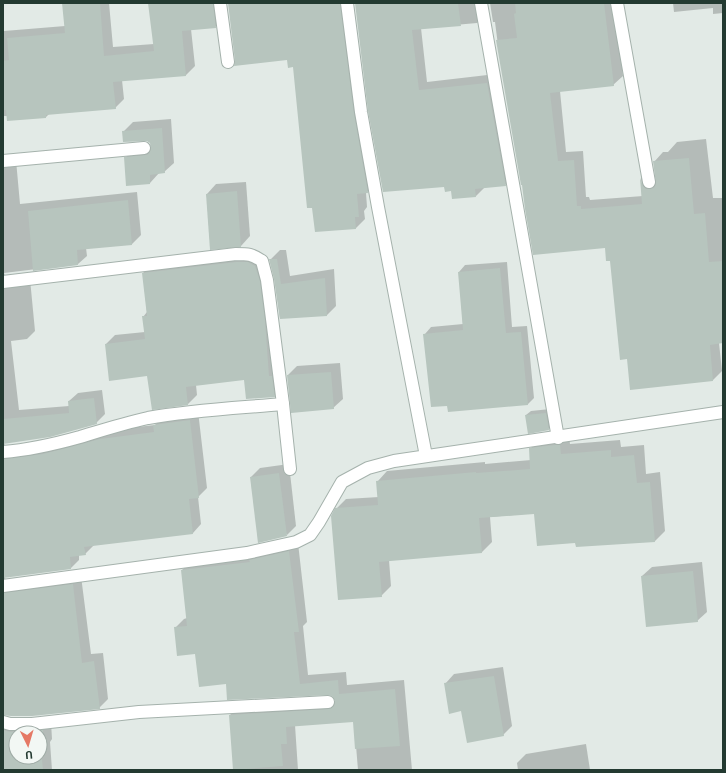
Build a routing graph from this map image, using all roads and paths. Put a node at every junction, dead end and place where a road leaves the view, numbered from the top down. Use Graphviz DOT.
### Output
graph roads {
  1 [pos="220,3"];
  2 [pos="347,3"];
  3 [pos="481,3"];
  4 [pos="618,3"];
  5 [pos="228,62"];
  6 [pos="144,148"];
  7 [pos="3,161"];
  8 [pos="649,182"];
  9 [pos="3,282"];
  10 [pos="283,404"];
  11 [pos="723,412"];
  12 [pos="558,438"];
  13 [pos="3,452"];
  14 [pos="426,456"];
  15 [pos="290,469"];
  16 [pos="3,586"];
  17 [pos="328,702"];
  18 [pos="3,722"];
  1 -- 5 [label="street"];
  2 -- 14 [label="street"];
  3 -- 12 [label="street"];
  4 -- 8 [label="street"];
  6 -- 7 [label="street"];
  9 -- 10 [label="street"];
  10 -- 13 [label="street"];
  10 -- 15 [label="street"];
  11 -- 12 [label="street"];
  12 -- 14 [label="street"];
  14 -- 16 [label="street"];
  17 -- 18 [label="street"];
}
